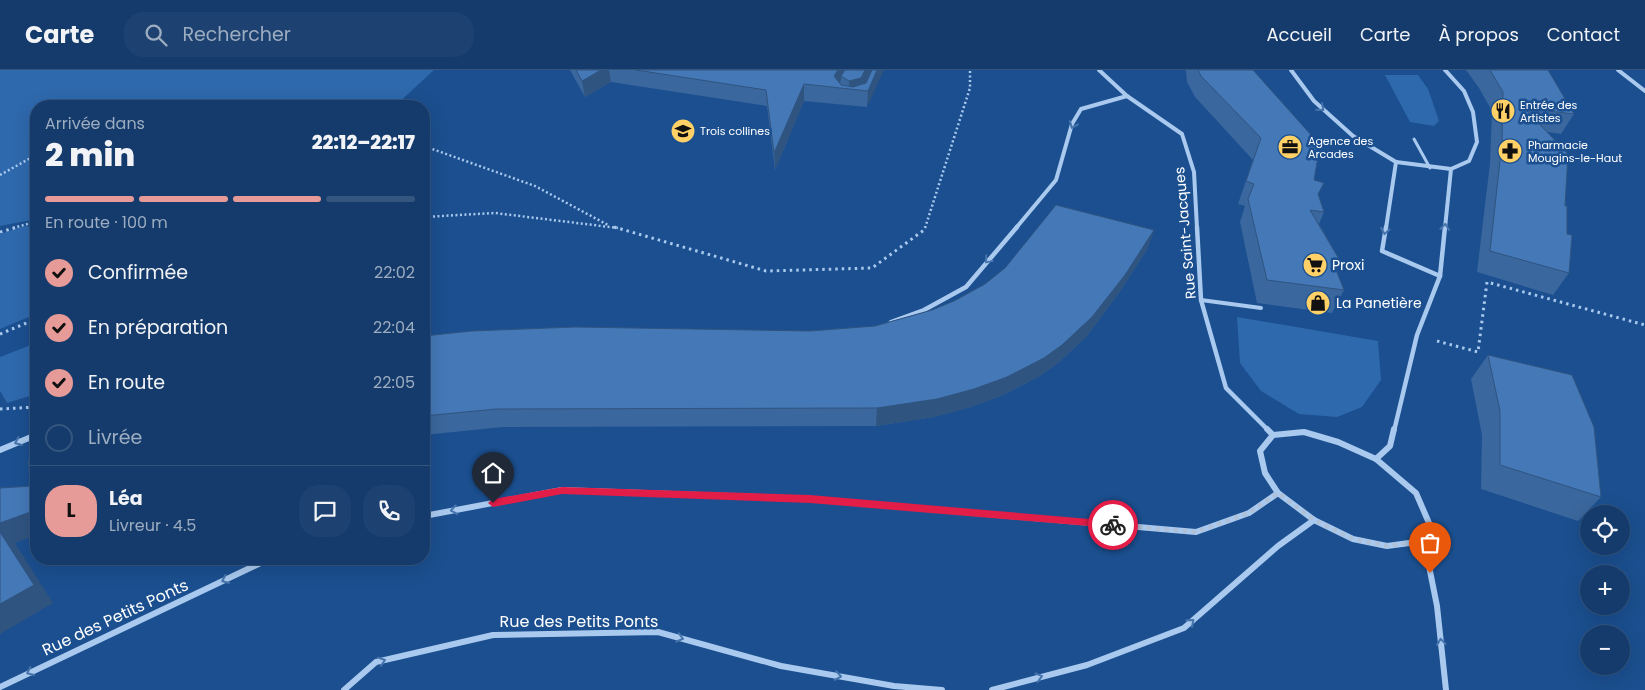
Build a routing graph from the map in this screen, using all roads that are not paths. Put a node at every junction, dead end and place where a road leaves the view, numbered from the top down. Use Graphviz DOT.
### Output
graph roads {
  1 [pos="1099,70"];
  2 [pos="1290,70"];
  3 [pos="1445,70"];
  4 [pos="1618,70"];
  5 [pos="1645,91"];
  6 [pos="1127,96"];
  7 [pos="1414,140"];
  8 [pos="1396,162"];
  9 [pos="1430,168"];
  10 [pos="1451,169"];
  11 [pos="1440,276"];
  12 [pos="1201,300"];
  13 [pos="1262,308"];
  14 [pos="888,322"];
  15 [pos="1272,434"];
  16 [pos="30,438"];
  17 [pos="0,450"];
  18 [pos="1376,459"];
  19 [pos="1278,493"];
  20 [pos="430,515"];
  21 [pos="1314,520"];
  22 [pos="1424,541"];
  23 [pos="256,565"];
  24 [pos="0,687"];
  25 [pos="344,690"];
  26 [pos="942,690"];
  27 [pos="992,690"];
  28 [pos="1446,690"];
  1 -- 6 [label="street, Rue Saint-Jacques"];
  2 -- 8 [label="street, one-way"];
  3 -- 10 [label="street"];
  4 -- 5 [label="street"];
  6 -- 12 [label="street, Rue Saint-Jacques"];
  6 -- 14 [label="street, one-way"];
  7 -- 9 [label="street"];
  8 -- 9 [label="street"];
  8 -- 11 [label="street, one-way"];
  9 -- 10 [label="street"];
  11 -- 10 [label="street, one-way"];
  11 -- 18 [label="street"];
  12 -- 13 [label="lane"];
  12 -- 15 [label="street, Rue Saint-Jacques"];
  15 -- 18 [label="street"];
  15 -- 19 [label="street"];
  16 -- 17 [label="street, one-way"];
  18 -- 22 [label="street"];
  19 -- 20 [label="street, one-way"];
  19 -- 21 [label="street"];
  21 -- 22 [label="street"];
  27 -- 21 [label="street, one-way"];
  28 -- 22 [label="street, one-way"];
  23 -- 24 [label="street, Rue des Petits Ponts, one-way"];
  25 -- 26 [label="street, Rue des Petits Ponts, one-way"];
}
